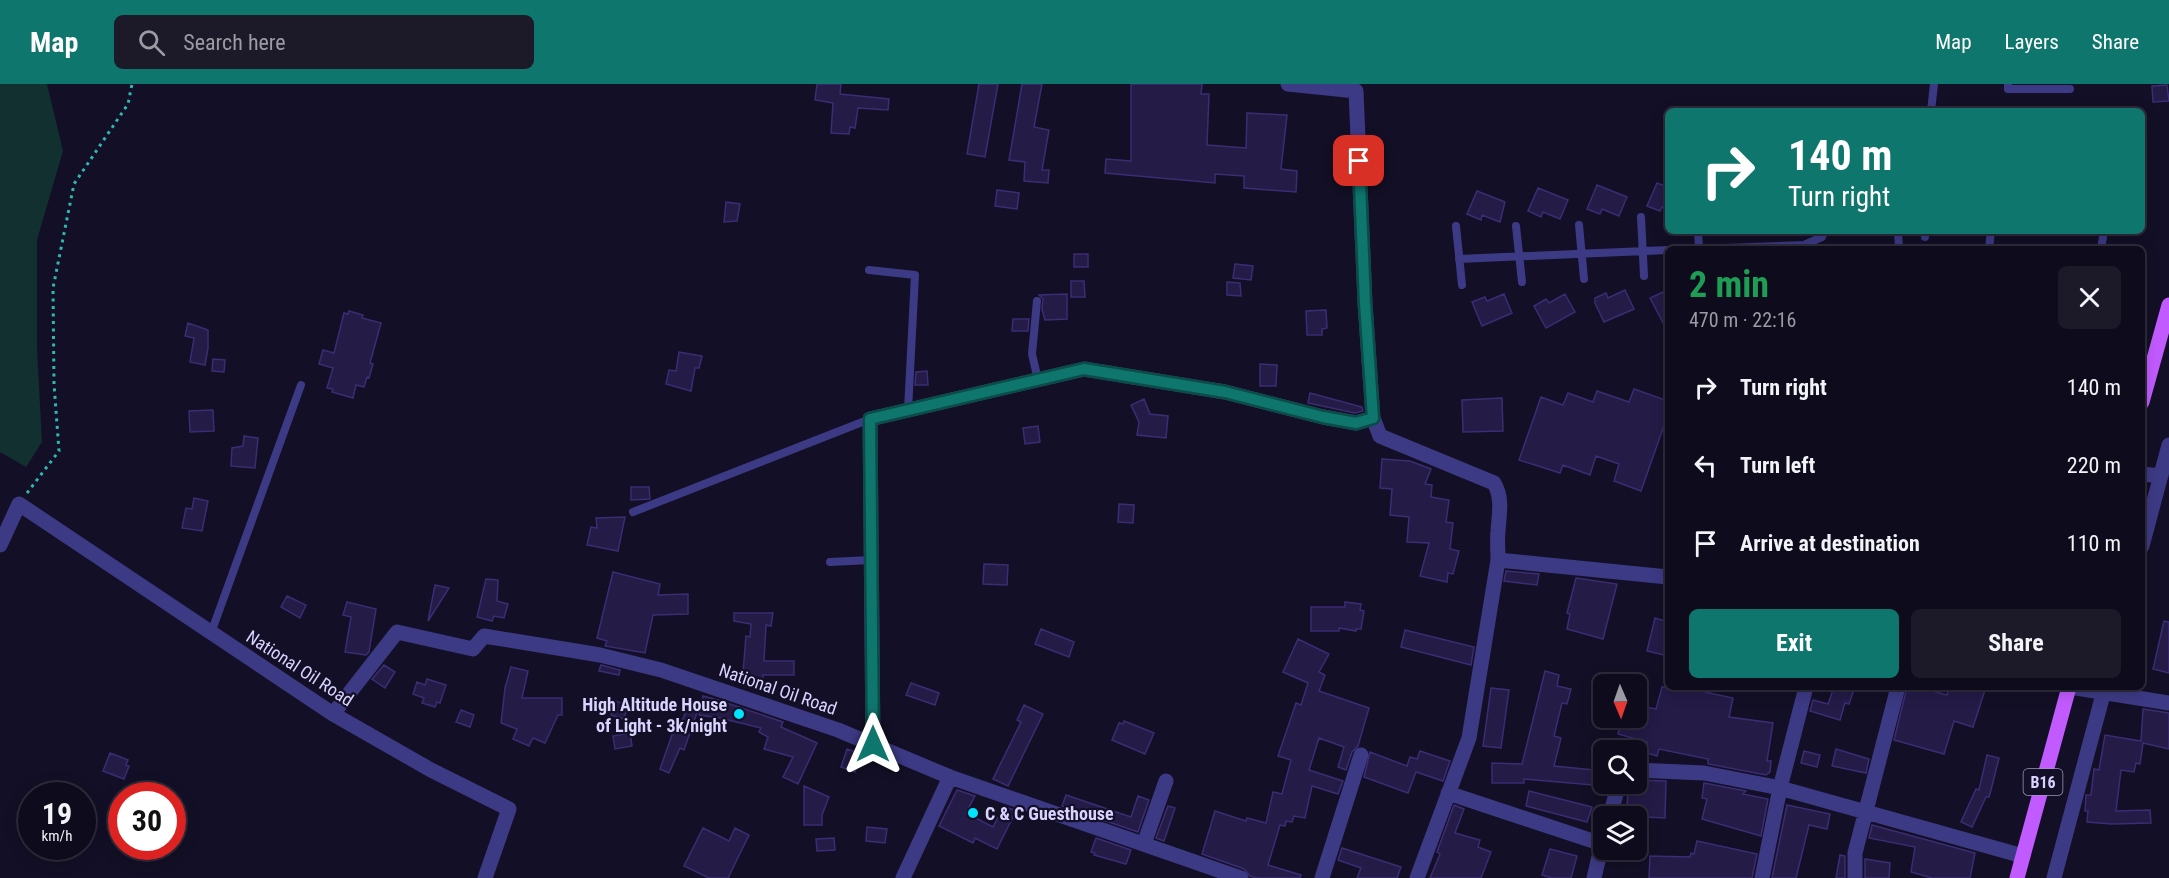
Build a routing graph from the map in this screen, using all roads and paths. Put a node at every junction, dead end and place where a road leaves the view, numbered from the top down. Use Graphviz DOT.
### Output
graph roads {
  1 [pos="132,84"];
  2 [pos="1288,84"];
  3 [pos="1934,84"];
  4 [pos="2008,84"];
  5 [pos="2070,89"];
  6 [pos="1931,108"];
  7 [pos="1641,217"];
  8 [pos="1579,225"];
  9 [pos="1456,226"];
  10 [pos="1516,226"];
  11 [pos="1823,234"];
  12 [pos="1792,246"];
  13 [pos="1665,250"];
  14 [pos="1642,251"];
  15 [pos="1582,254"];
  16 [pos="1519,255"];
  17 [pos="1460,259"];
  18 [pos="869,270"];
  19 [pos="1644,276"];
  20 [pos="1584,279"];
  21 [pos="1522,282"];
  22 [pos="1462,285"];
  23 [pos="1037,302"];
  24 [pos="2169,305"];
  25 [pos="1038,380"];
  26 [pos="301,385"];
  27 [pos="2145,391"];
  28 [pos="908,410"];
  29 [pos="1373,418"];
  30 [pos="870,419"];
  31 [pos="2169,444"];
  32 [pos="2145,474"];
  33 [pos="2161,476"];
  34 [pos="19,504"];
  35 [pos="633,512"];
  36 [pos="2145,535"];
  37 [pos="0,545"];
  38 [pos="1498,560"];
  39 [pos="872,561"];
  40 [pos="830,562"];
  41 [pos="1665,577"];
  42 [pos="211,633"];
  43 [pos="1805,690"];
  44 [pos="1897,690"];
  45 [pos="2068,690"];
  46 [pos="2104,690"];
  47 [pos="2109,690"];
  48 [pos="2169,703"];
  49 [pos="333,714"];
  50 [pos="873,744"];
  51 [pos="1361,755"];
  52 [pos="1647,770"];
  53 [pos="950,777"];
  54 [pos="1166,781"];
  55 [pos="1780,789"];
  56 [pos="1448,792"];
  57 [pos="1865,811"];
  58 [pos="1593,839"];
  59 [pos="1144,844"];
  60 [pos="2023,856"];
  61 [pos="1598,860"];
  62 [pos="485,878"];
  63 [pos="903,878"];
  64 [pos="1241,878"];
  65 [pos="1322,878"];
  66 [pos="1417,878"];
  67 [pos="1594,878"];
  68 [pos="1762,878"];
  69 [pos="1855,878"];
  70 [pos="2018,878"];
  71 [pos="2054,878"];
  1 -- 34 [label="path"];
  2 -- 29 [label="street"];
  3 -- 6 [label="lane"];
  4 -- 5 [label="lane"];
  7 -- 14 [label="lane"];
  8 -- 15 [label="lane"];
  9 -- 17 [label="lane"];
  10 -- 16 [label="lane"];
  11 -- 12 [label="lane"];
  13 -- 14 [label="lane"];
  14 -- 15 [label="lane"];
  14 -- 19 [label="lane"];
  15 -- 16 [label="lane"];
  15 -- 20 [label="lane"];
  16 -- 17 [label="lane"];
  16 -- 21 [label="lane"];
  17 -- 22 [label="lane"];
  18 -- 28 [label="lane"];
  23 -- 25 [label="lane"];
  24 -- 27 [label="main road"];
  25 -- 28 [label="street"];
  25 -- 29 [label="street"];
  26 -- 42 [label="lane"];
  28 -- 30 [label="street"];
  29 -- 38 [label="street"];
  30 -- 35 [label="lane"];
  30 -- 39 [label="street"];
  31 -- 33 [label="street"];
  32 -- 33 [label="street"];
  33 -- 36 [label="street"];
  34 -- 37 [label="street"];
  34 -- 42 [label="street, National Oil Road"];
  38 -- 41 [label="street"];
  38 -- 56 [label="street"];
  39 -- 40 [label="lane"];
  39 -- 50 [label="street"];
  42 -- 49 [label="street, National Oil Road"];
  43 -- 55 [label="street"];
  44 -- 57 [label="street"];
  45 -- 60 [label="main road, B16"];
  46 -- 71 [label="street"];
  47 -- 48 [label="street"];
  49 -- 50 [label="street, National Oil Road"];
  49 -- 62 [label="street, National Oil Road"];
  50 -- 53 [label="street, National Oil Road"];
  51 -- 65 [label="street"];
  52 -- 55 [label="street"];
  53 -- 59 [label="street, National Oil Road"];
  53 -- 63 [label="street"];
  54 -- 59 [label="street"];
  55 -- 57 [label="street"];
  55 -- 68 [label="street"];
  56 -- 58 [label="street"];
  56 -- 66 [label="street"];
  57 -- 60 [label="street"];
  57 -- 69 [label="street"];
  59 -- 64 [label="street, National Oil Road"];
  60 -- 70 [label="main road, B16"];
  61 -- 67 [label="street"];
}
